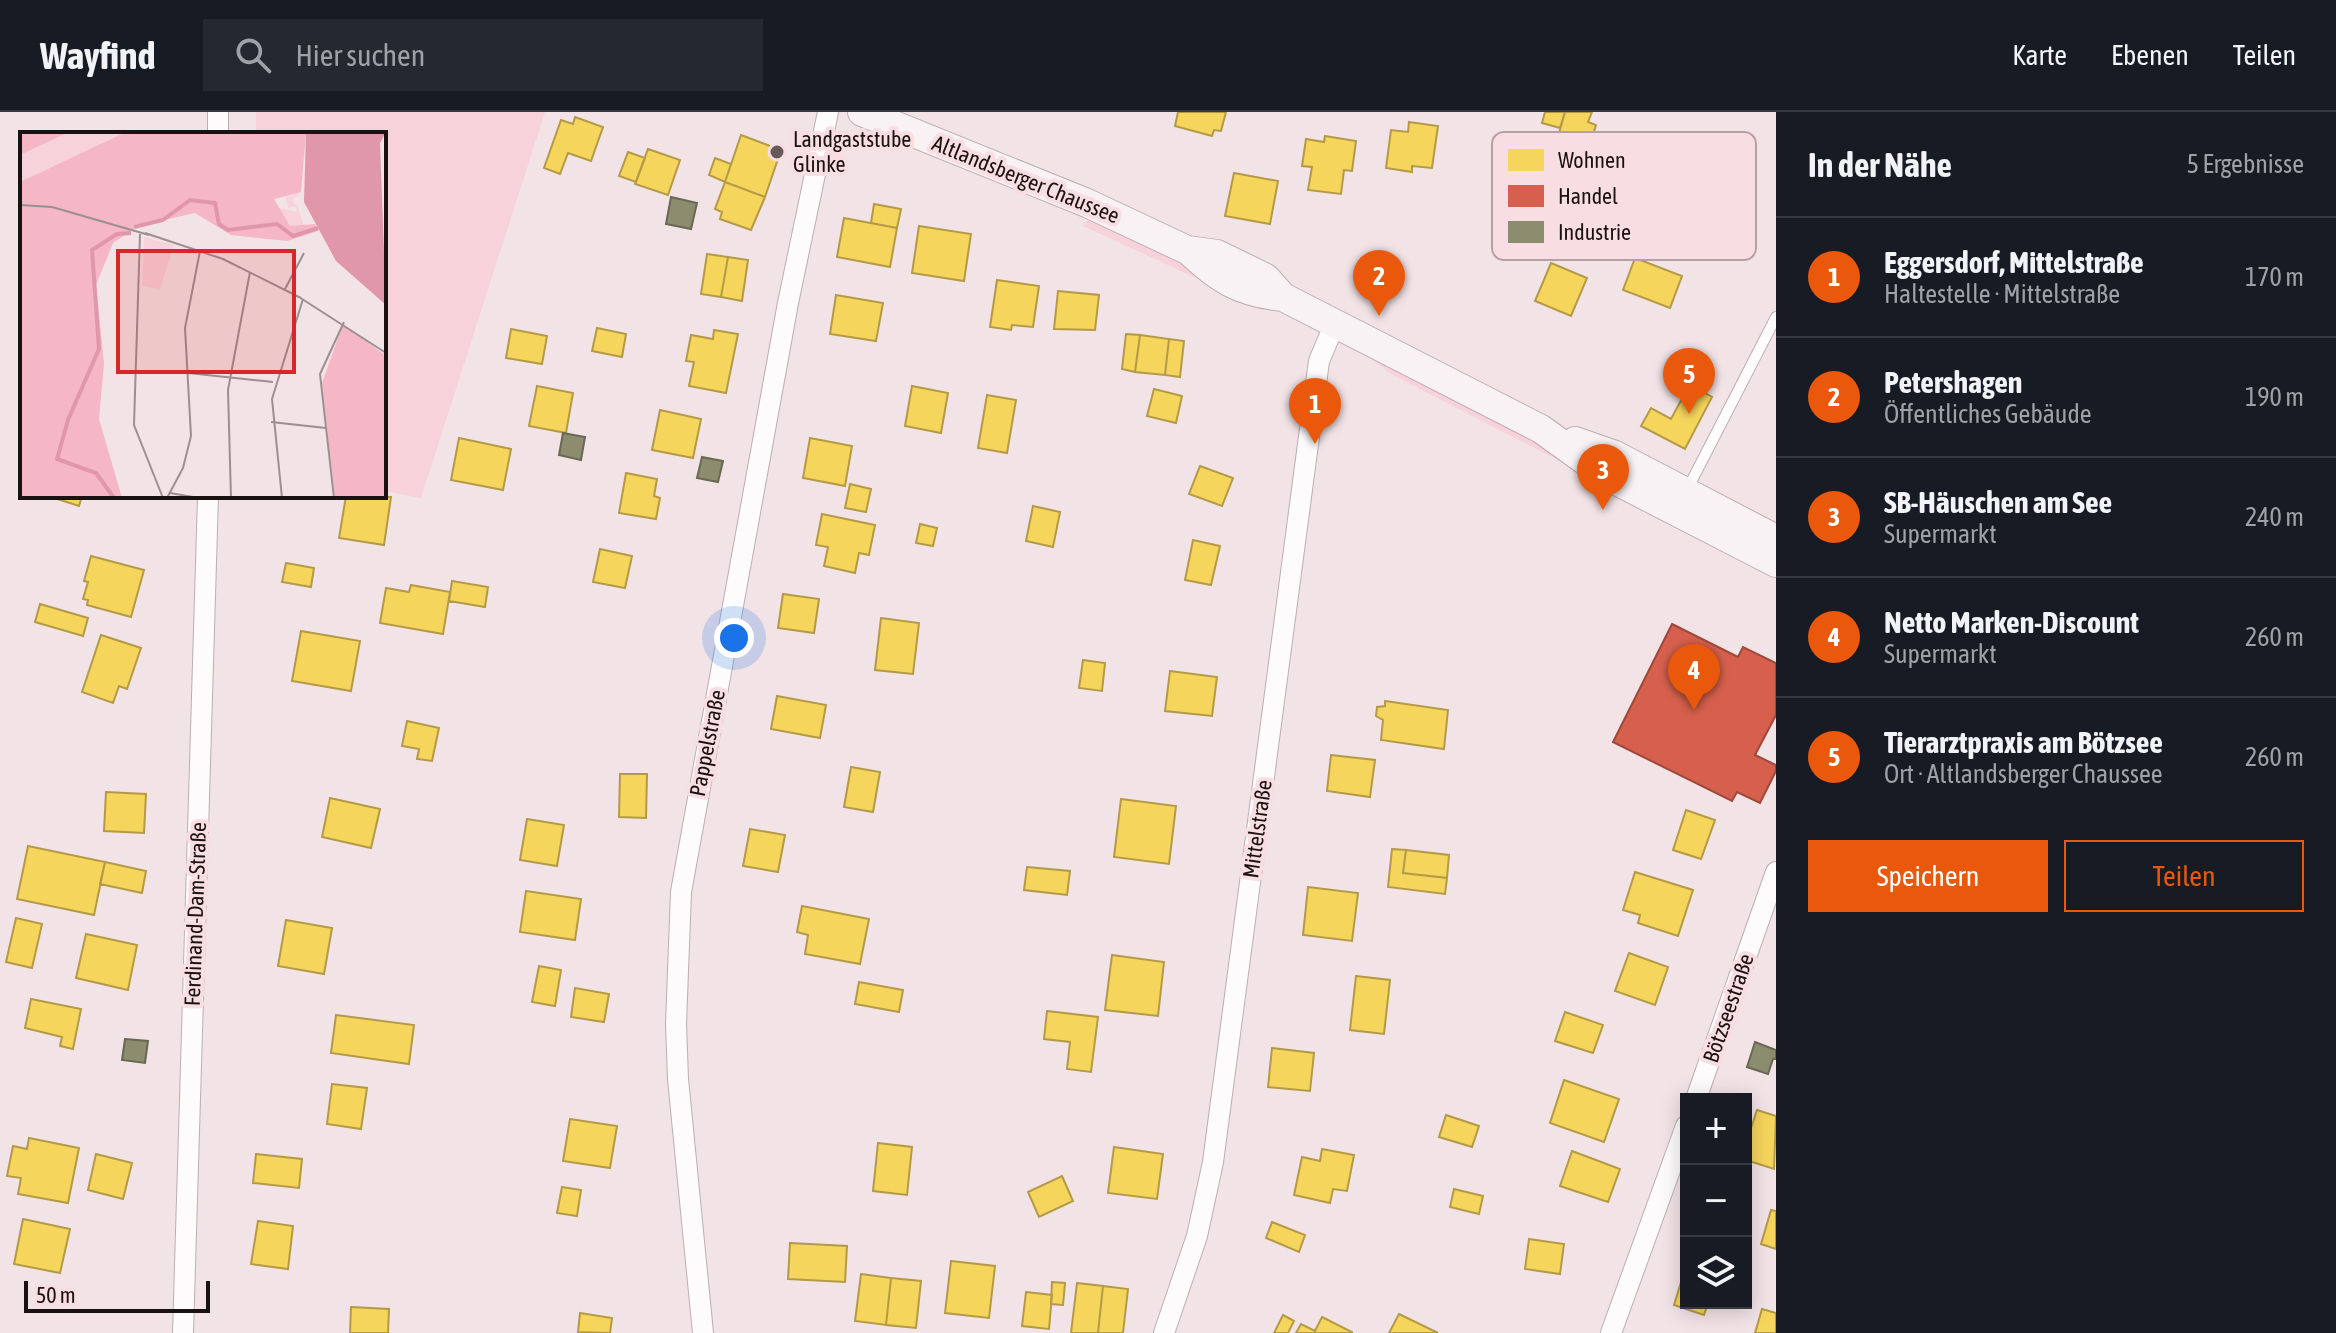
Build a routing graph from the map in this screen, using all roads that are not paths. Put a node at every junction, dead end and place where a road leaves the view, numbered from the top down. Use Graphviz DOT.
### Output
graph roads {
  1 [pos="828,112"];
  2 [pos="862,112"];
  3 [pos="1776,317"];
  4 [pos="1335,323"];
  5 [pos="208,498"];
  6 [pos="1681,502"];
  7 [pos="1776,539"];
  8 [pos="1776,563"];
  9 [pos="1776,872"];
  10 [pos="1698,1093"];
  11 [pos="1680,1143"];
  12 [pos="183,1333"];
  13 [pos="703,1333"];
  14 [pos="1164,1333"];
  15 [pos="1611,1333"];
  1 -- 13 [label="street, Pappelstraße"];
  2 -- 4 [label="main road, Altlandsberger Chaussee"];
  3 -- 6 [label="lane"];
  4 -- 6 [label="main road, Altlandsberger Chaussee"];
  4 -- 14 [label="street, Mittelstraße"];
  5 -- 12 [label="street, Ferdinand-Dam-Straße"];
  6 -- 7 [label="main road, Altlandsberger Chaussee"];
  6 -- 8 [label="main road, Altlandsberger Chaussee"];
  9 -- 10 [label="street, Bötzseestraße"];
  11 -- 15 [label="street"];
}
